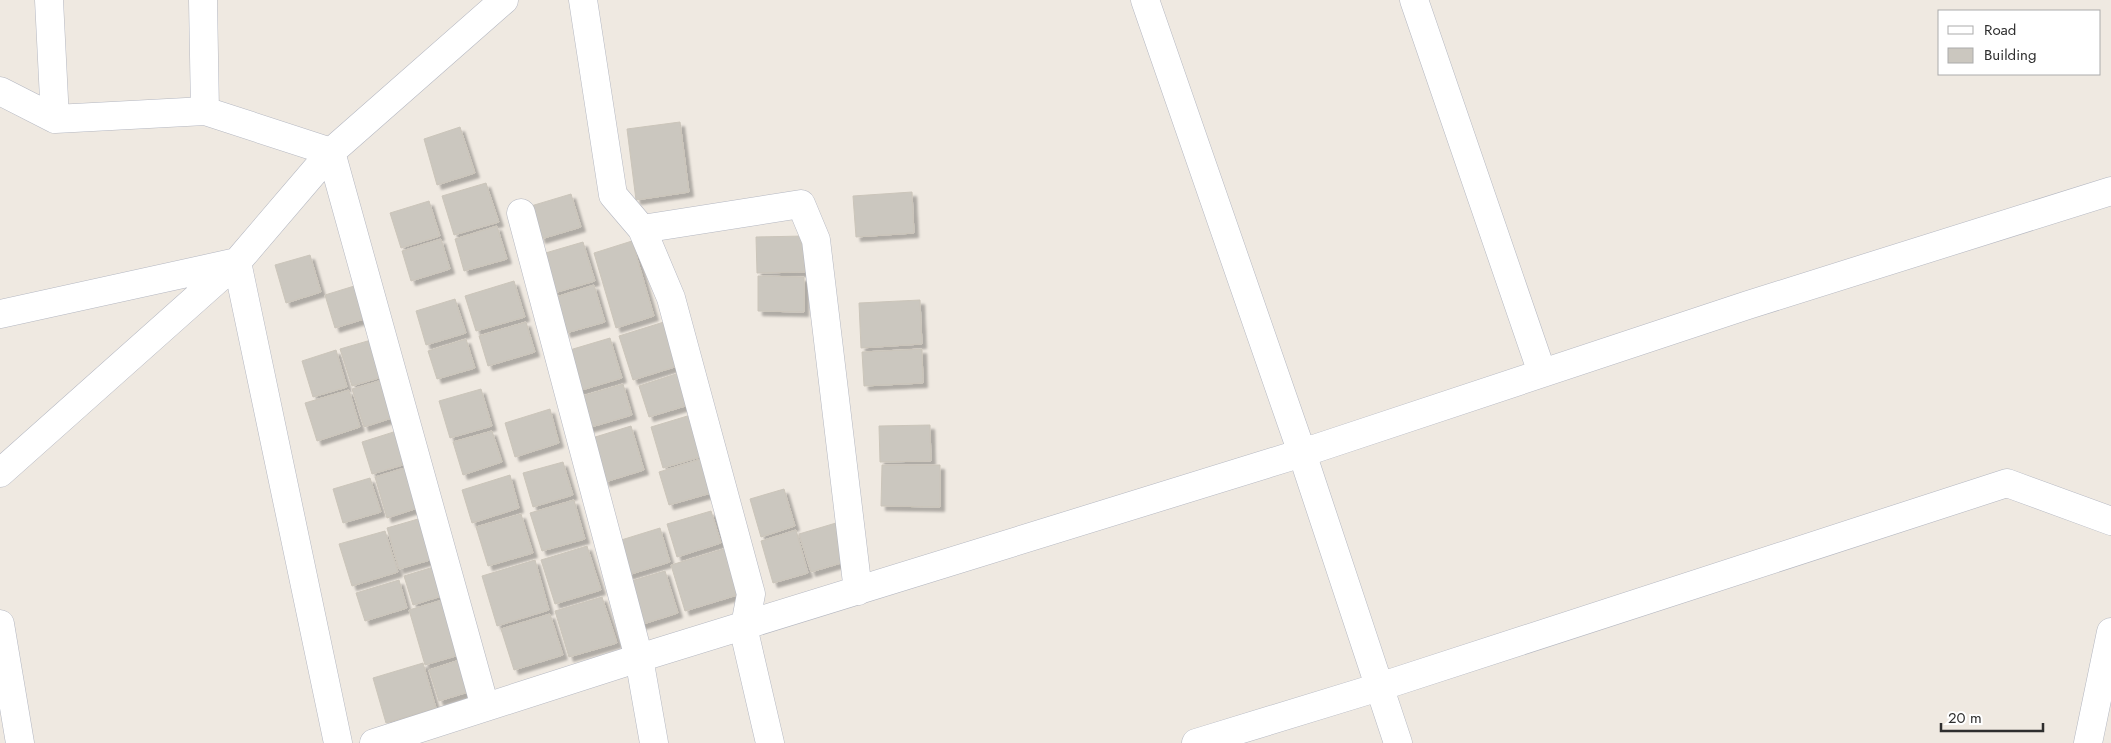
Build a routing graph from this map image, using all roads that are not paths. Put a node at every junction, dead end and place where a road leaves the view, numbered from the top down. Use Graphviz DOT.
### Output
graph roads {
  1 [pos="49,0"];
  2 [pos="203,0"];
  3 [pos="504,0"];
  4 [pos="583,0"];
  5 [pos="1145,0"];
  6 [pos="1414,0"];
  7 [pos="0,91"];
  8 [pos="205,111"];
  9 [pos="55,119"];
  10 [pos="331,152"];
  11 [pos="2111,191"];
  12 [pos="520,213"];
  13 [pos="642,229"];
  14 [pos="237,262"];
  15 [pos="0,314"];
  16 [pos="1542,373"];
  17 [pos="1302,453"];
  18 [pos="0,473"];
  19 [pos="2111,521"];
  20 [pos="858,591"];
  21 [pos="0,624"];
  22 [pos="746,626"];
  23 [pos="2111,632"];
  24 [pos="639,658"];
  25 [pos="1380,687"];
  26 [pos="485,707"];
  27 [pos="20,743"];
  28 [pos="338,743"];
  29 [pos="374,743"];
  30 [pos="654,743"];
  31 [pos="770,743"];
  32 [pos="1196,743"];
  33 [pos="1398,743"];
  34 [pos="2088,743"];
  1 -- 9 [label="street"];
  2 -- 8 [label="street"];
  3 -- 10 [label="street"];
  4 -- 13 [label="street"];
  5 -- 17 [label="street"];
  6 -- 16 [label="street"];
  7 -- 9 [label="street"];
  8 -- 9 [label="street"];
  8 -- 10 [label="street"];
  10 -- 14 [label="street"];
  10 -- 26 [label="street"];
  11 -- 16 [label="street"];
  12 -- 24 [label="street"];
  13 -- 20 [label="street"];
  13 -- 22 [label="street"];
  14 -- 15 [label="street"];
  14 -- 18 [label="street"];
  14 -- 28 [label="street"];
  16 -- 17 [label="street"];
  17 -- 20 [label="street"];
  17 -- 25 [label="street"];
  19 -- 25 [label="street"];
  20 -- 22 [label="street"];
  21 -- 27 [label="street"];
  22 -- 24 [label="street"];
  22 -- 31 [label="street"];
  23 -- 34 [label="street"];
  24 -- 26 [label="street"];
  24 -- 30 [label="street"];
  25 -- 32 [label="street"];
  25 -- 33 [label="street"];
  26 -- 29 [label="street"];
}
